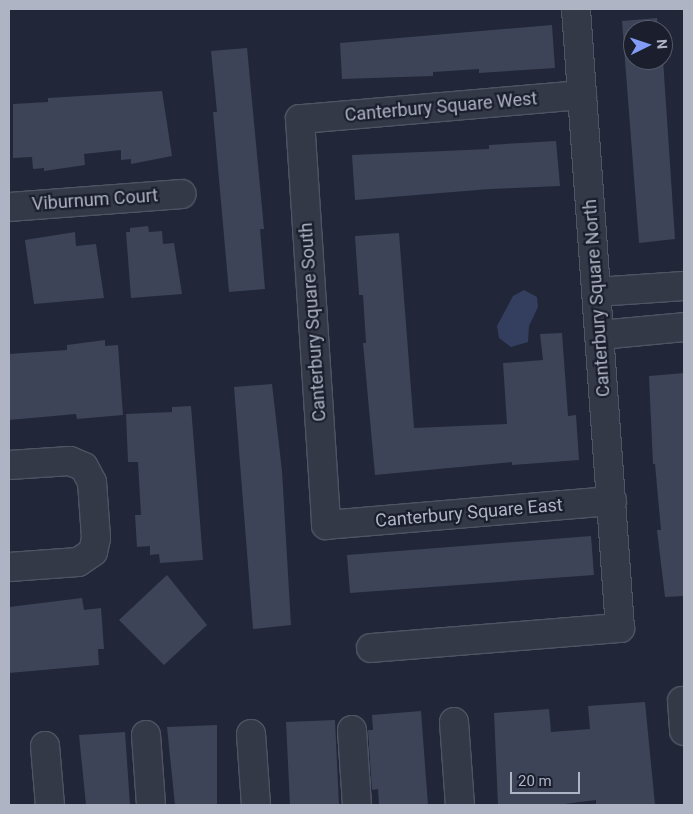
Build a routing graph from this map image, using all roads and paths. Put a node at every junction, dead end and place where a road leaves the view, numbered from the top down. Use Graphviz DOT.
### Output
graph roads {
  1 [pos="576,9"];
  2 [pos="582,95"];
  3 [pos="300,119"];
  4 [pos="182,194"];
  5 [pos="9,207"];
  6 [pos="684,286"];
  7 [pos="596,292"];
  8 [pos="684,327"];
  9 [pos="600,335"];
  10 [pos="9,465"];
  11 [pos="612,501"];
  12 [pos="326,525"];
  13 [pos="9,567"];
  14 [pos="371,648"];
  15 [pos="682,701"];
  16 [pos="454,722"];
  17 [pos="352,730"];
  18 [pos="684,731"];
  19 [pos="251,734"];
  20 [pos="146,735"];
  21 [pos="45,746"];
  22 [pos="50,805"];
  23 [pos="151,805"];
  24 [pos="256,805"];
  25 [pos="357,805"];
  26 [pos="460,805"];
  1 -- 2 [label="street, Canterbury Square North"];
  2 -- 3 [label="street, Canterbury Square West"];
  2 -- 7 [label="street, Canterbury Square North"];
  3 -- 12 [label="street, Canterbury Square South"];
  4 -- 5 [label="street, Viburnum Court"];
  6 -- 7 [label="street"];
  7 -- 9 [label="street, Canterbury Square North"];
  8 -- 9 [label="street"];
  9 -- 11 [label="street, Canterbury Square North"];
  10 -- 13 [label="street"];
  11 -- 12 [label="street, Canterbury Square East"];
  11 -- 14 [label="street, Canterbury Square North"];
  15 -- 18 [label="street"];
  16 -- 26 [label="street"];
  17 -- 25 [label="street"];
  19 -- 24 [label="street"];
  20 -- 23 [label="street"];
  21 -- 22 [label="street"];
}
